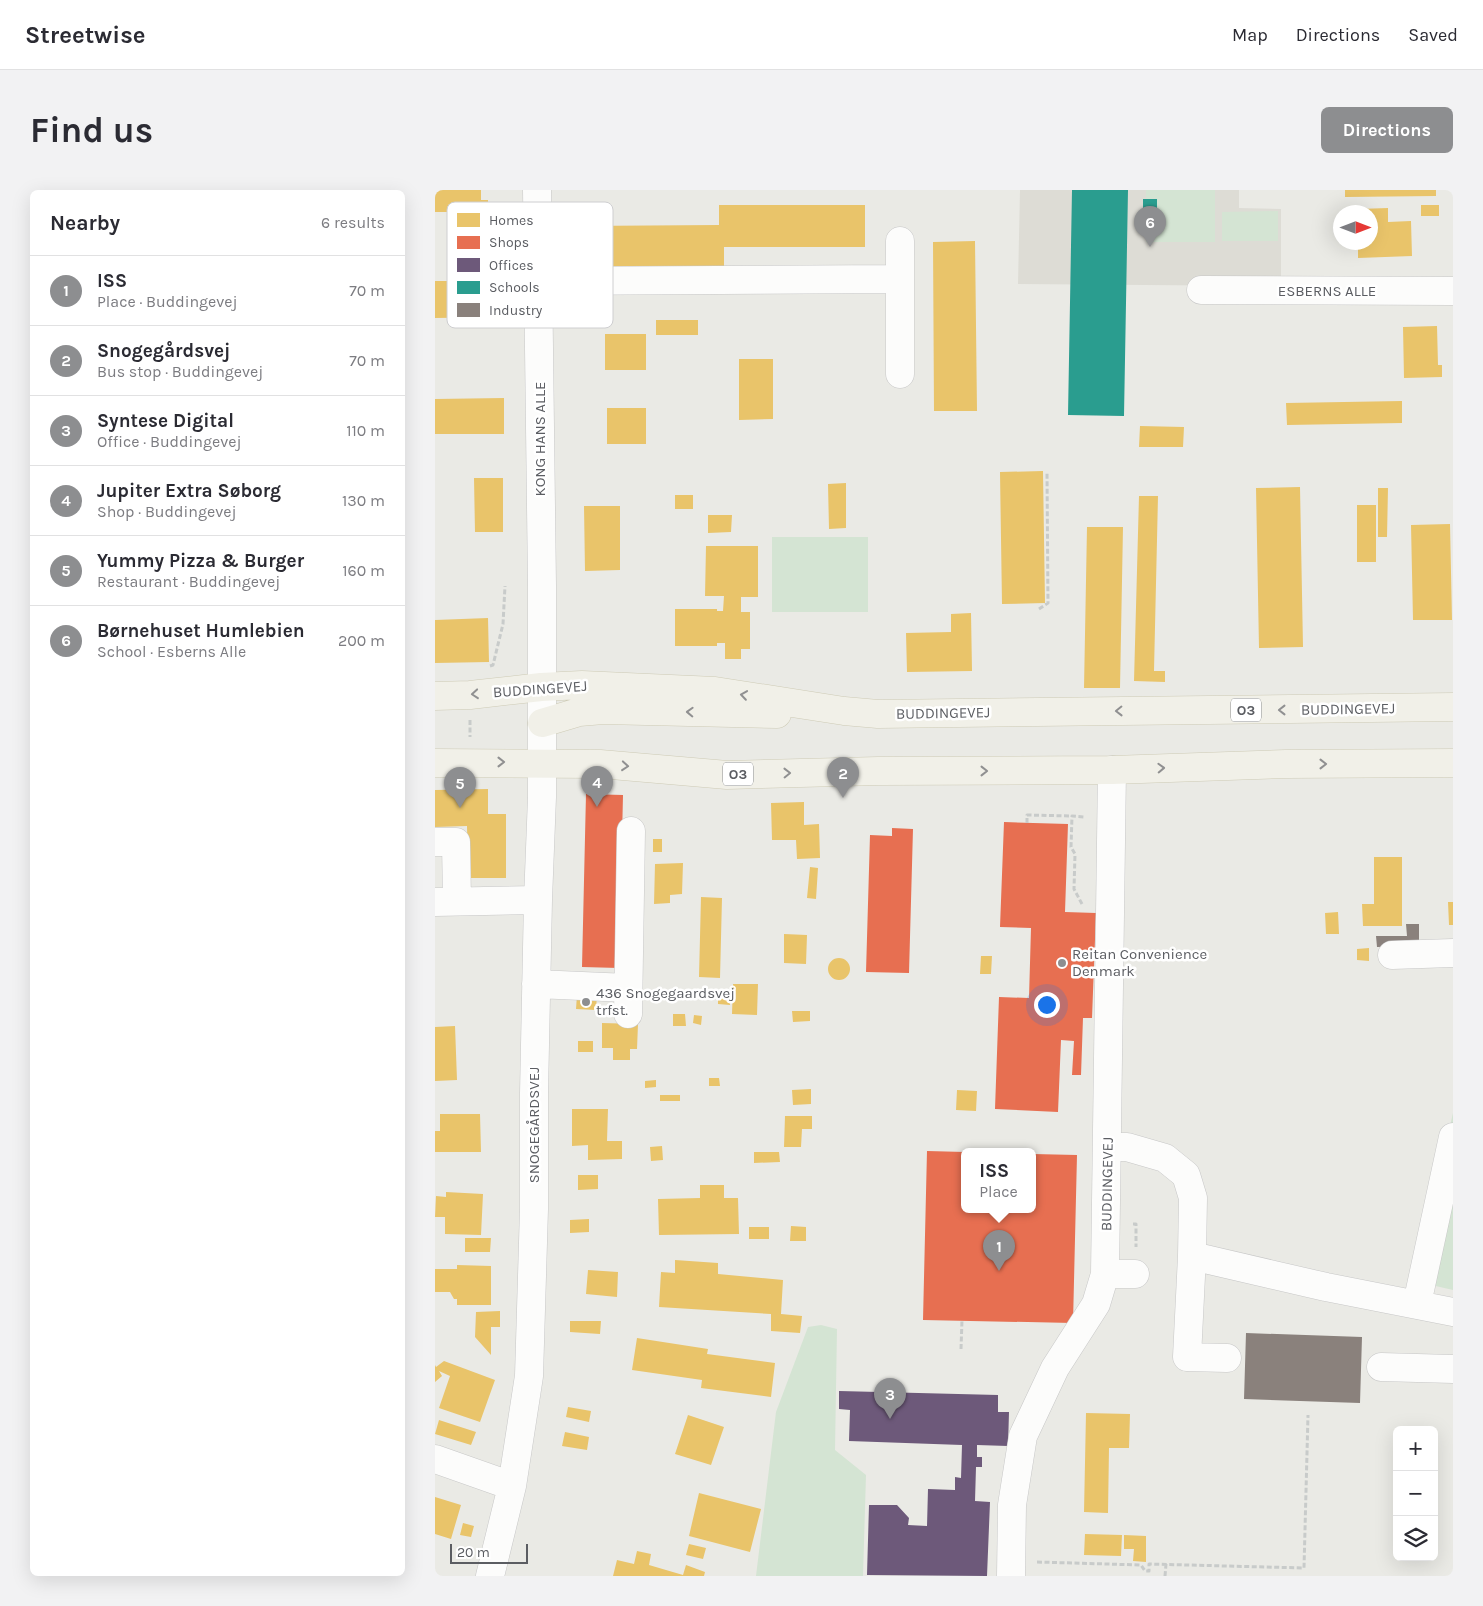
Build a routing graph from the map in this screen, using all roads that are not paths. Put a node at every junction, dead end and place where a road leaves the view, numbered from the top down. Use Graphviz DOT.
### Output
graph roads {
  1 [pos="900,241"];
  2 [pos="900,278"];
  3 [pos="613,280"];
  4 [pos="1201,290"];
  5 [pos="1453,291"];
  6 [pos="538,328"];
  7 [pos="900,374"];
  8 [pos="541,687"];
  9 [pos="435,696"];
  10 [pos="1453,707"];
  11 [pos="844,711"];
  12 [pos="541,723"];
  13 [pos="435,763"];
  14 [pos="541,763"];
  15 [pos="1453,763"];
  16 [pos="1112,770"];
  17 [pos="631,831"];
  18 [pos="435,842"];
  19 [pos="538,900"];
  20 [pos="446,902"];
  21 [pos="1453,953"];
  22 [pos="1392,955"];
  23 [pos="536,984"];
  24 [pos="1453,1137"];
  25 [pos="1108,1147"];
  26 [pos="1192,1256"];
  27 [pos="1105,1274"];
  28 [pos="1135,1274"];
  29 [pos="1417,1304"];
  30 [pos="1453,1312"];
  31 [pos="1227,1358"];
  32 [pos="1381,1367"];
  33 [pos="1453,1369"];
  34 [pos="435,1459"];
  35 [pos="512,1486"];
  36 [pos="490,1576"];
  37 [pos="1011,1576"];
  1 -- 2 [label="street"];
  2 -- 3 [label="street"];
  2 -- 7 [label="street"];
  4 -- 5 [label="street, ESBERNS ALLE"];
  6 -- 8 [label="street, KONG HANS ALLE"];
  8 -- 9 [label="main road, BUDDINGEVEJ / O3, one-way"];
  11 -- 8 [label="main road, BUDDINGEVEJ / O3, one-way"];
  8 -- 12 [label="street, KONG HANS ALLE"];
  10 -- 11 [label="main road, BUDDINGEVEJ / O3, one-way"];
  11 -- 12 [label="main road, one-way"];
  12 -- 14 [label="street, SNOGEGÅRDSVEJ"];
  13 -- 14 [label="main road, O3, one-way"];
  14 -- 16 [label="main road, O3, one-way"];
  14 -- 19 [label="street, SNOGEGÅRDSVEJ"];
  16 -- 15 [label="main road, O3, one-way"];
  16 -- 25 [label="street, BUDDINGEVEJ"];
  17 -- 23 [label="street"];
  18 -- 20 [label="street"];
  19 -- 20 [label="street"];
  19 -- 23 [label="street, SNOGEGÅRDSVEJ"];
  21 -- 22 [label="street"];
  23 -- 35 [label="street, SNOGEGÅRDSVEJ"];
  24 -- 29 [label="street"];
  25 -- 26 [label="street"];
  25 -- 27 [label="street, BUDDINGEVEJ"];
  26 -- 29 [label="street"];
  26 -- 31 [label="street"];
  27 -- 28 [label="street"];
  27 -- 37 [label="street, BUDDINGEVEJ"];
  29 -- 30 [label="street"];
  32 -- 33 [label="street"];
  34 -- 35 [label="street"];
  35 -- 36 [label="street, SNOGEGÅRDSVEJ"];
}
